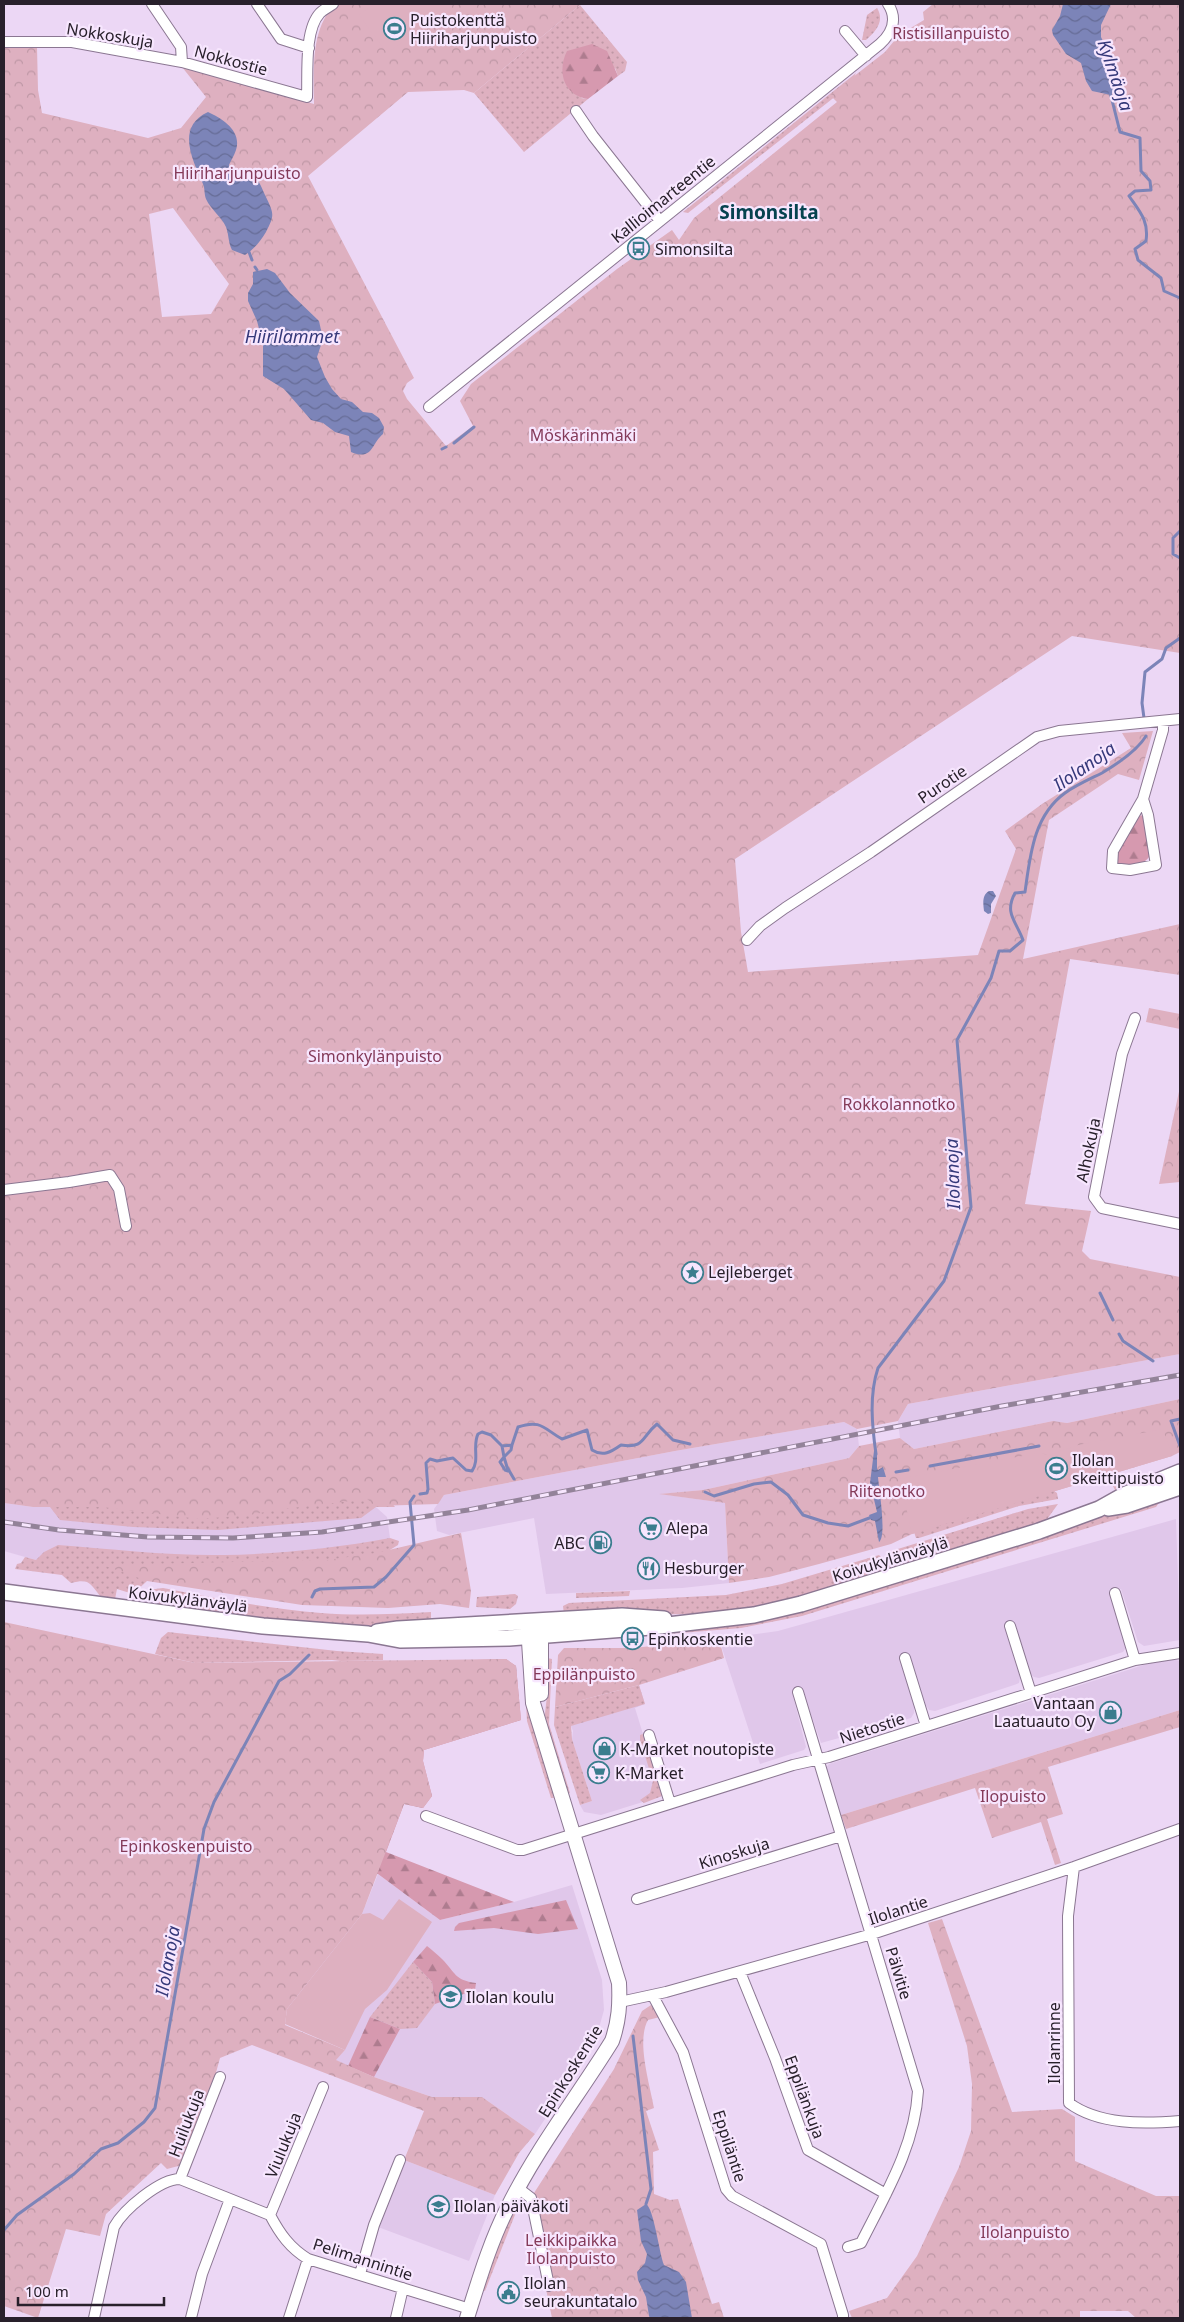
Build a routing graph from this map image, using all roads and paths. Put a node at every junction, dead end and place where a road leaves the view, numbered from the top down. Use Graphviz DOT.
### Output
graph roads {
  1 [pos="152,4"];
  2 [pos="257,4"];
  3 [pos="332,4"];
  4 [pos="888,4"];
  5 [pos="845,31"];
  6 [pos="4,42"];
  7 [pos="309,48"];
  8 [pos="866,56"];
  9 [pos="182,62"];
  10 [pos="576,111"];
  11 [pos="660,221"];
  12 [pos="429,408"];
  13 [pos="1180,719"];
  14 [pos="1162,722"];
  15 [pos="1143,799"];
  16 [pos="747,940"];
  17 [pos="1135,1018"];
  18 [pos="4,1190"];
  19 [pos="1180,1224"];
  20 [pos="126,1226"];
  21 [pos="1180,1477"];
  22 [pos="4,1592"];
  23 [pos="1115,1593"];
  24 [pos="1010,1626"];
  25 [pos="534,1628"];
  26 [pos="1180,1653"];
  27 [pos="905,1658"];
  28 [pos="1135,1660"];
  29 [pos="798,1692"];
  30 [pos="1031,1693"];
  31 [pos="926,1726"];
  32 [pos="649,1735"];
  33 [pos="818,1760"];
  34 [pos="670,1804"];
  35 [pos="426,1816"];
  36 [pos="1180,1829"];
  37 [pos="573,1835"];
  38 [pos="841,1836"];
  39 [pos="1074,1867"];
  40 [pos="637,1899"];
  41 [pos="872,1934"];
  42 [pos="740,1972"];
  43 [pos="653,1996"];
  44 [pos="620,2002"];
  45 [pos="220,2077"];
  46 [pos="323,2087"];
  47 [pos="1180,2122"];
  48 [pos="400,2160"];
  49 [pos="180,2179"];
  50 [pos="518,2188"];
  51 [pos="886,2194"];
  52 [pos="230,2199"];
  53 [pos="270,2215"];
  54 [pos="848,2247"];
  55 [pos="308,2258"];
  56 [pos="360,2274"];
  57 [pos="549,2286"];
  58 [pos="403,2288"];
  59 [pos="468,2314"];
  60 [pos="94,2318"];
  61 [pos="191,2318"];
  62 [pos="289,2318"];
  63 [pos="396,2318"];
  64 [pos="843,2318"];
  1 -- 9 [label="street, Nokkostie"];
  2 -- 7 [label="street"];
  3 -- 7 [label="street"];
  4 -- 8 [label="street, Kallioimarteentie"];
  5 -- 8 [label="street"];
  6 -- 9 [label="street, Nokkoskuja"];
  7 -- 9 [label="street, Nokkostie"];
  8 -- 11 [label="street, Kallioimarteentie"];
  10 -- 11 [label="street"];
  11 -- 12 [label="street, Kallioimarteentie"];
  13 -- 14 [label="street, Purotie"];
  14 -- 15 [label="street"];
  14 -- 16 [label="street, Purotie"];
  15 -- 15 [label="street"];
  17 -- 19 [label="street, Alhokuja"];
  18 -- 20 [label="street"];
  21 -- 25 [label="main road, Koivukylänväylä"];
  22 -- 25 [label="main road, Koivukylänväylä"];
  23 -- 28 [label="street"];
  24 -- 30 [label="street"];
  25 -- 37 [label="street, Epinkoskentie"];
  26 -- 28 [label="street, Nietostie"];
  27 -- 31 [label="street"];
  28 -- 30 [label="street, Nietostie"];
  29 -- 33 [label="street, Pälvitie"];
  30 -- 31 [label="street, Nietostie"];
  31 -- 33 [label="street, Nietostie"];
  32 -- 34 [label="street"];
  33 -- 34 [label="street, Nietostie"];
  33 -- 38 [label="street, Pälvitie"];
  34 -- 37 [label="street, Nietostie"];
  35 -- 37 [label="street, Nietostie"];
  36 -- 39 [label="street, Ilolantie"];
  37 -- 44 [label="street, Epinkoskentie"];
  38 -- 40 [label="street, Kinoskuja"];
  38 -- 41 [label="street, Pälvitie"];
  39 -- 41 [label="street, Ilolantie"];
  39 -- 47 [label="street, Ilolanrinne"];
  41 -- 42 [label="street, Ilolantie"];
  41 -- 51 [label="street, Pälvitie"];
  42 -- 43 [label="street, Ilolantie"];
  42 -- 51 [label="street, Eppilänkuja"];
  43 -- 44 [label="street, Ilolantie"];
  43 -- 64 [label="street, Eppiläntie"];
  44 -- 50 [label="street, Epinkoskentie"];
  45 -- 49 [label="street, Huilukuja"];
  46 -- 53 [label="street, Viulukuja"];
  48 -- 56 [label="street"];
  49 -- 52 [label="street"];
  49 -- 60 [label="street"];
  50 -- 57 [label="street"];
  50 -- 59 [label="street, Epinkoskentie"];
  51 -- 54 [label="street, Pälvitie"];
  52 -- 53 [label="street"];
  52 -- 61 [label="street"];
  53 -- 55 [label="street, Pelimannintie"];
  55 -- 56 [label="street, Pelimannintie"];
  55 -- 62 [label="street"];
  56 -- 58 [label="street, Pelimannintie"];
  58 -- 59 [label="street, Pelimannintie"];
  58 -- 63 [label="street"];
}
